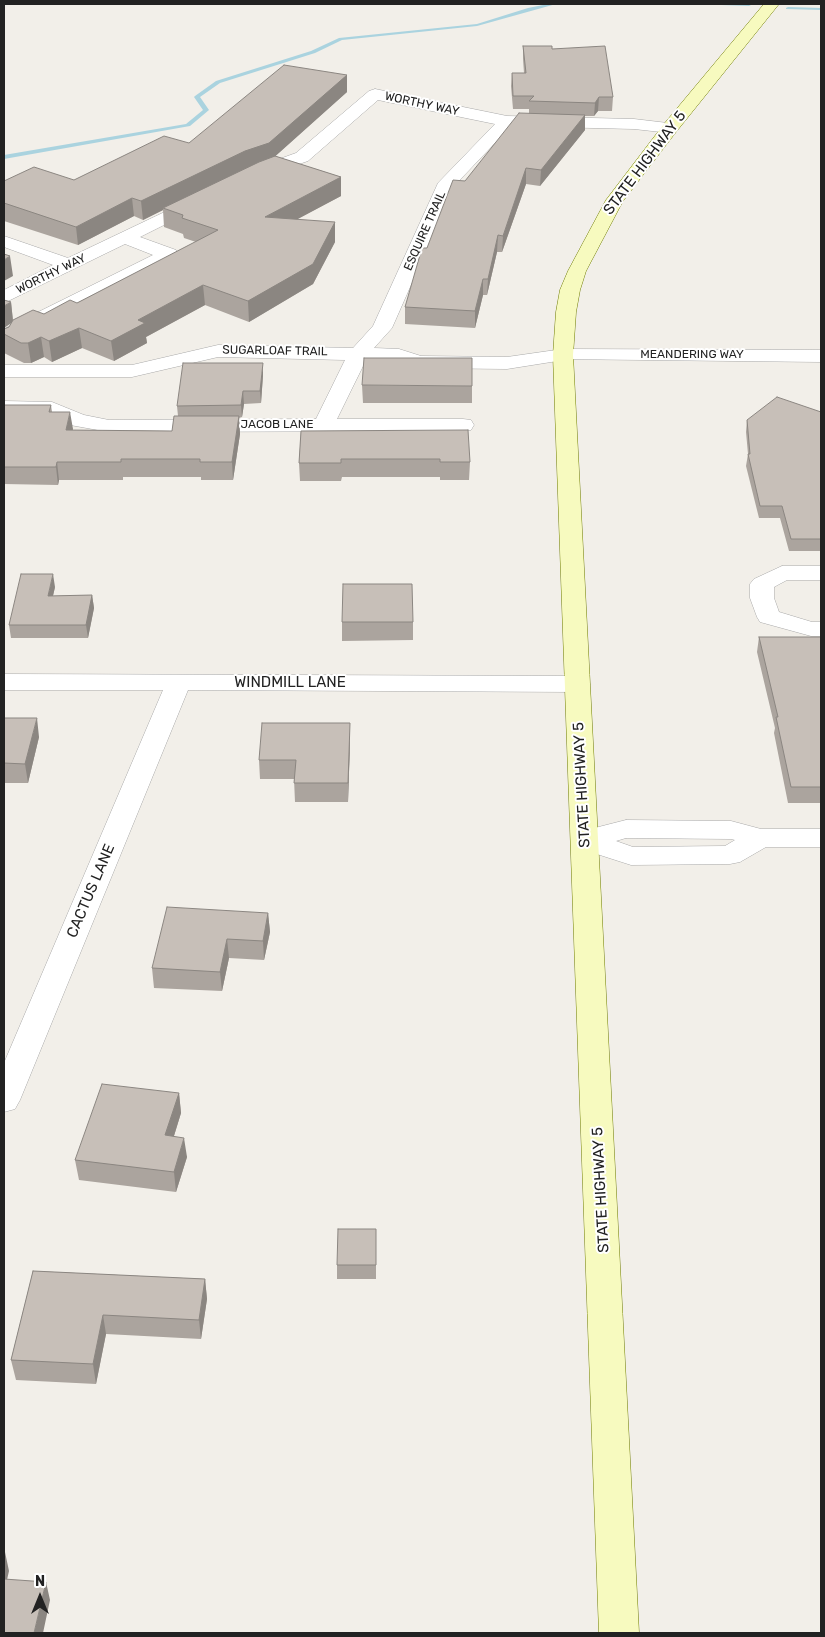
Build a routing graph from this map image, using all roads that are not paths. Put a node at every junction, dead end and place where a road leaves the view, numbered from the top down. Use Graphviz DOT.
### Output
graph roads {
  1 [pos="772,4"];
  2 [pos="507,121"];
  3 [pos="670,128"];
  4 [pos="236,183"];
  5 [pos="210,196"];
  6 [pos="125,238"];
  7 [pos="4,241"];
  8 [pos="70,265"];
  9 [pos="4,297"];
  10 [pos="4,342"];
  11 [pos="359,353"];
  12 [pos="563,355"];
  13 [pos="821,356"];
  14 [pos="4,371"];
  15 [pos="4,407"];
  16 [pos="324,424"];
  17 [pos="463,425"];
  18 [pos="821,573"];
  19 [pos="821,629"];
  20 [pos="4,682"];
  21 [pos="179,682"];
  22 [pos="577,684"];
  23 [pos="821,838"];
  24 [pos="585,840"];
  25 [pos="7,1084"];
  26 [pos="619,1633"];
  1 -- 3 [label="main road, STATE HIGHWAY 5"];
  2 -- 3 [label="street, WORTHY WAY"];
  2 -- 4 [label="street, WORTHY WAY"];
  2 -- 11 [label="street, ESQUIRE TRAIL"];
  3 -- 12 [label="main road, STATE HIGHWAY 5"];
  5 -- 6 [label="street, WORTHY WAY"];
  6 -- 8 [label="street, WORTHY WAY"];
  6 -- 10 [label="street"];
  7 -- 8 [label="street"];
  8 -- 9 [label="street, WORTHY WAY"];
  11 -- 12 [label="street, SUGARLOAF TRAIL"];
  11 -- 14 [label="street, SUGARLOAF TRAIL"];
  11 -- 16 [label="street, ESQUIRE TRAIL"];
  12 -- 13 [label="street, MEANDERING WAY"];
  12 -- 22 [label="main road, STATE HIGHWAY 5"];
  15 -- 16 [label="street, JACOB LANE"];
  16 -- 17 [label="street, JACOB LANE"];
  18 -- 19 [label="street"];
  20 -- 21 [label="street, WINDMILL LANE"];
  21 -- 22 [label="street, WINDMILL LANE"];
  21 -- 25 [label="street, CACTUS LANE"];
  22 -- 24 [label="main road, STATE HIGHWAY 5"];
  23 -- 24 [label="street"];
  24 -- 26 [label="main road, STATE HIGHWAY 5"];
}
